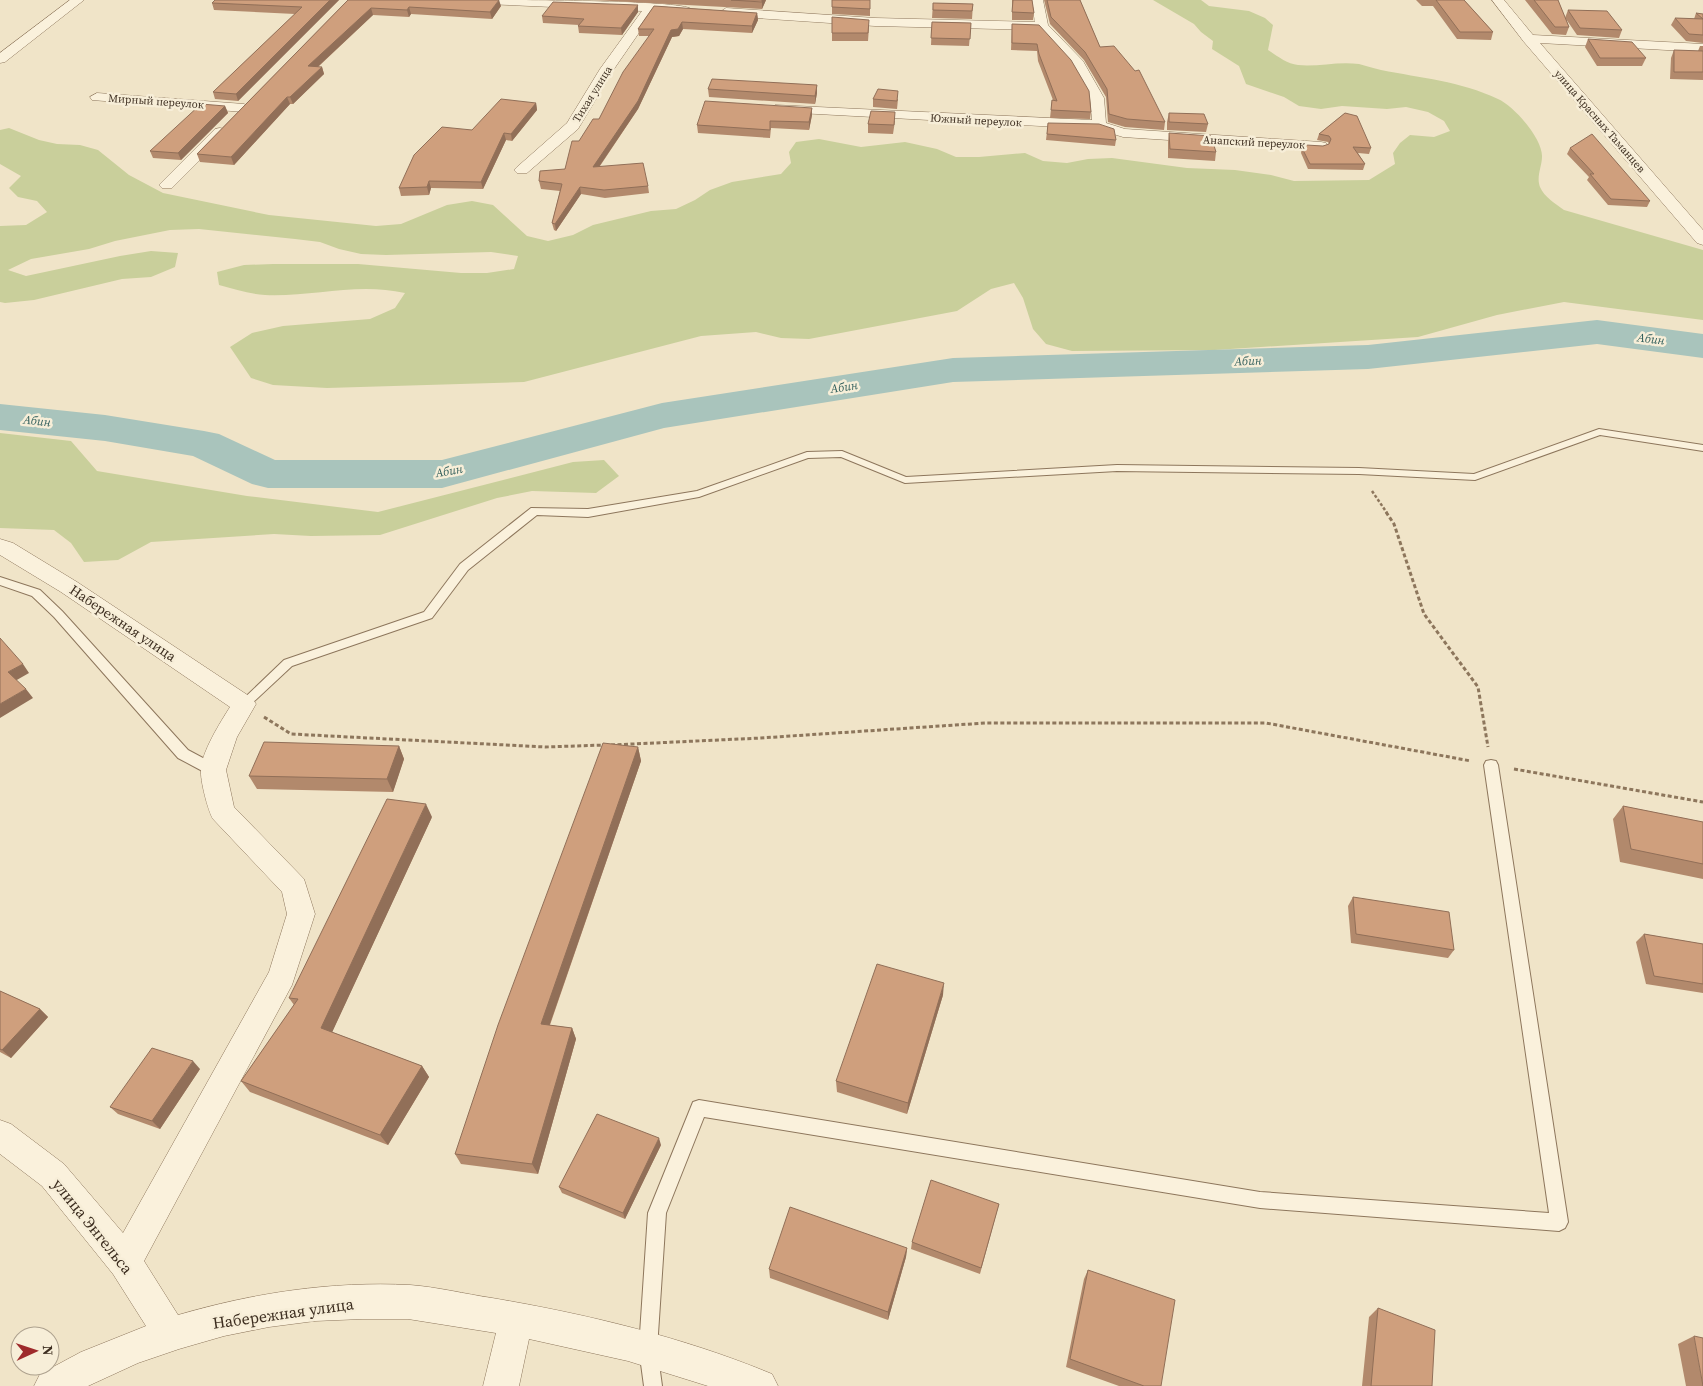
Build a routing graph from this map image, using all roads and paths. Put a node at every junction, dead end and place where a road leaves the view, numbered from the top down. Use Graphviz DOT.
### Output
graph roads {
  1 [pos="78,0"];
  2 [pos="486,0"];
  3 [pos="1037,0"];
  4 [pos="1498,0"];
  5 [pos="805,3"];
  6 [pos="651,7"];
  7 [pos="800,16"];
  8 [pos="1042,26"];
  9 [pos="1529,39"];
  10 [pos="1703,48"];
  11 [pos="0,59"];
  12 [pos="97,97"];
  13 [pos="766,107"];
  14 [pos="1099,125"];
  15 [pos="1321,146"];
  16 [pos="522,170"];
  17 [pos="167,185"];
  18 [pos="1703,240"];
  19 [pos="1703,448"];
  20 [pos="1359,471"];
  21 [pos="0,546"];
  22 [pos="0,581"];
  23 [pos="244,704"];
  24 [pos="1491,765"];
  25 [pos="213,770"];
  26 [pos="1703,802"];
  27 [pos="0,1135"];
  28 [pos="125,1262"];
  29 [pos="516,1319"];
  30 [pos="170,1333"];
  31 [pos="648,1349"];
  32 [pos="52,1386"];
  33 [pos="501,1386"];
  34 [pos="653,1386"];
  35 [pos="760,1386"];
  1 -- 11 [label="street"];
  2 -- 6 [label="street"];
  3 -- 8 [label="street"];
  4 -- 9 [label="street, улица Красных Таманцев"];
  5 -- 7 [label="street"];
  6 -- 7 [label="street"];
  6 -- 16 [label="street, Тихая улица"];
  7 -- 8 [label="street"];
  8 -- 14 [label="street"];
  9 -- 10 [label="street"];
  9 -- 18 [label="street, улица Красных Таманцев"];
  12 -- 17 [label="street, Мирный переулок"];
  13 -- 14 [label="street, Южный переулок"];
  14 -- 15 [label="street, Анапский переулок"];
  19 -- 20 [label="lane"];
  20 -- 23 [label="lane"];
  20 -- 24 [label="path"];
  21 -- 23 [label="street, Набережная улица"];
  22 -- 25 [label="lane"];
  23 -- 24 [label="path"];
  23 -- 25 [label="street"];
  24 -- 26 [label="path"];
  24 -- 31 [label="lane"];
  25 -- 28 [label="street"];
  27 -- 28 [label="street, улица Энгельса"];
  28 -- 30 [label="street, улица Энгельса"];
  29 -- 30 [label="street, Набережная улица"];
  29 -- 31 [label="street, Набережная улица"];
  29 -- 33 [label="street"];
  30 -- 32 [label="street, Набережная улица"];
  31 -- 34 [label="lane"];
  31 -- 35 [label="street, Набережная улица"];
}
